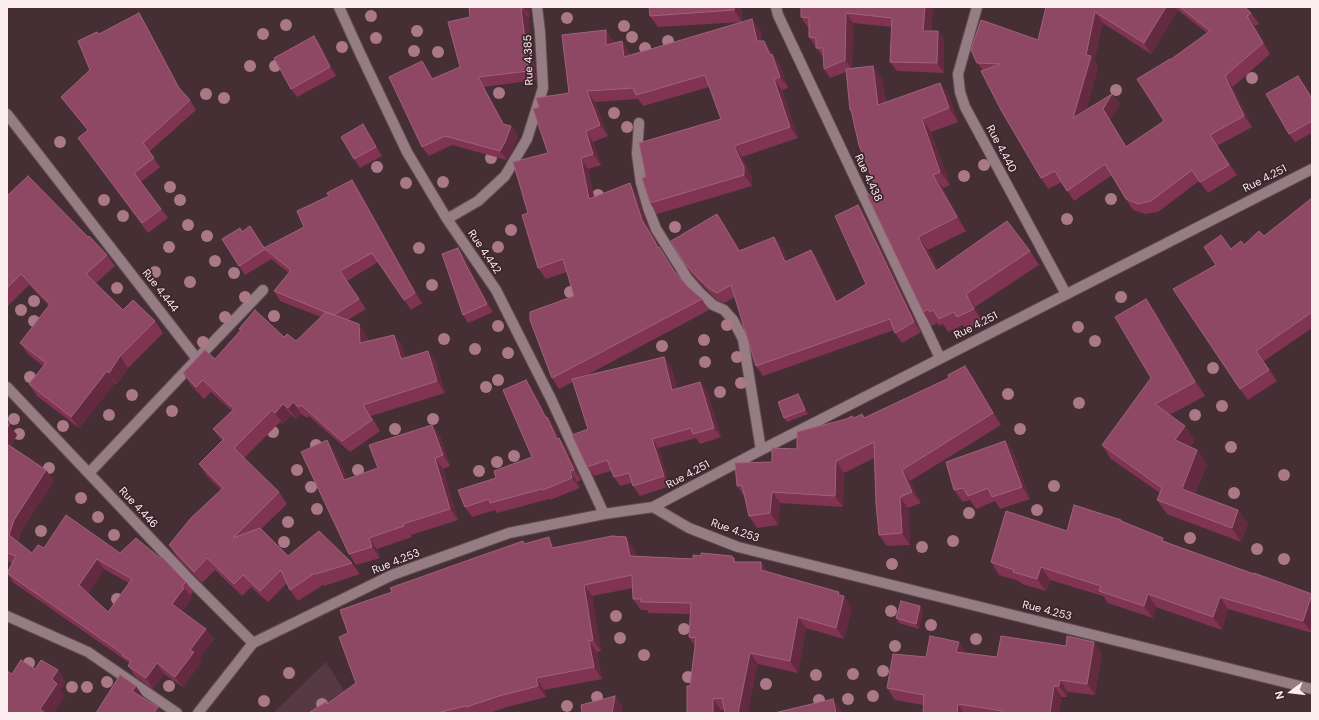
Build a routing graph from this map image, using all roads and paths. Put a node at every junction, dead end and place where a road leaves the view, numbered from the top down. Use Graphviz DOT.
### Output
graph roads {
  1 [pos="339,7"];
  2 [pos="537,7"];
  3 [pos="776,7"];
  4 [pos="976,7"];
  5 [pos="7,114"];
  6 [pos="639,123"];
  7 [pos="1312,169"];
  8 [pos="447,219"];
  9 [pos="262,290"];
  10 [pos="1066,294"];
  11 [pos="940,358"];
  12 [pos="197,360"];
  13 [pos="7,387"];
  14 [pos="761,450"];
  15 [pos="89,472"];
  16 [pos="652,507"];
  17 [pos="604,514"];
  18 [pos="7,616"];
  19 [pos="253,644"];
  20 [pos="1312,689"];
  21 [pos="177,713"];
  22 [pos="198,713"];
  1 -- 8 [label="street, Rue 4.442"];
  2 -- 8 [label="street, Rue 4.385"];
  3 -- 11 [label="street, Rue 4.438"];
  4 -- 10 [label="street, Rue 4.440"];
  5 -- 12 [label="street, Rue 4.444"];
  6 -- 14 [label="street"];
  7 -- 10 [label="street, Rue 4.251"];
  8 -- 17 [label="street, Rue 4.442"];
  9 -- 12 [label="street"];
  10 -- 11 [label="street, Rue 4.251"];
  11 -- 14 [label="street, Rue 4.251"];
  12 -- 15 [label="street"];
  13 -- 15 [label="street, Rue 4.446"];
  14 -- 16 [label="street, Rue 4.251"];
  15 -- 19 [label="street, Rue 4.446"];
  16 -- 17 [label="street, Rue 4.253"];
  16 -- 20 [label="street, Rue 4.253"];
  17 -- 19 [label="street, Rue 4.253"];
  18 -- 21 [label="street"];
  19 -- 22 [label="street, Rue 4.253"];
}
